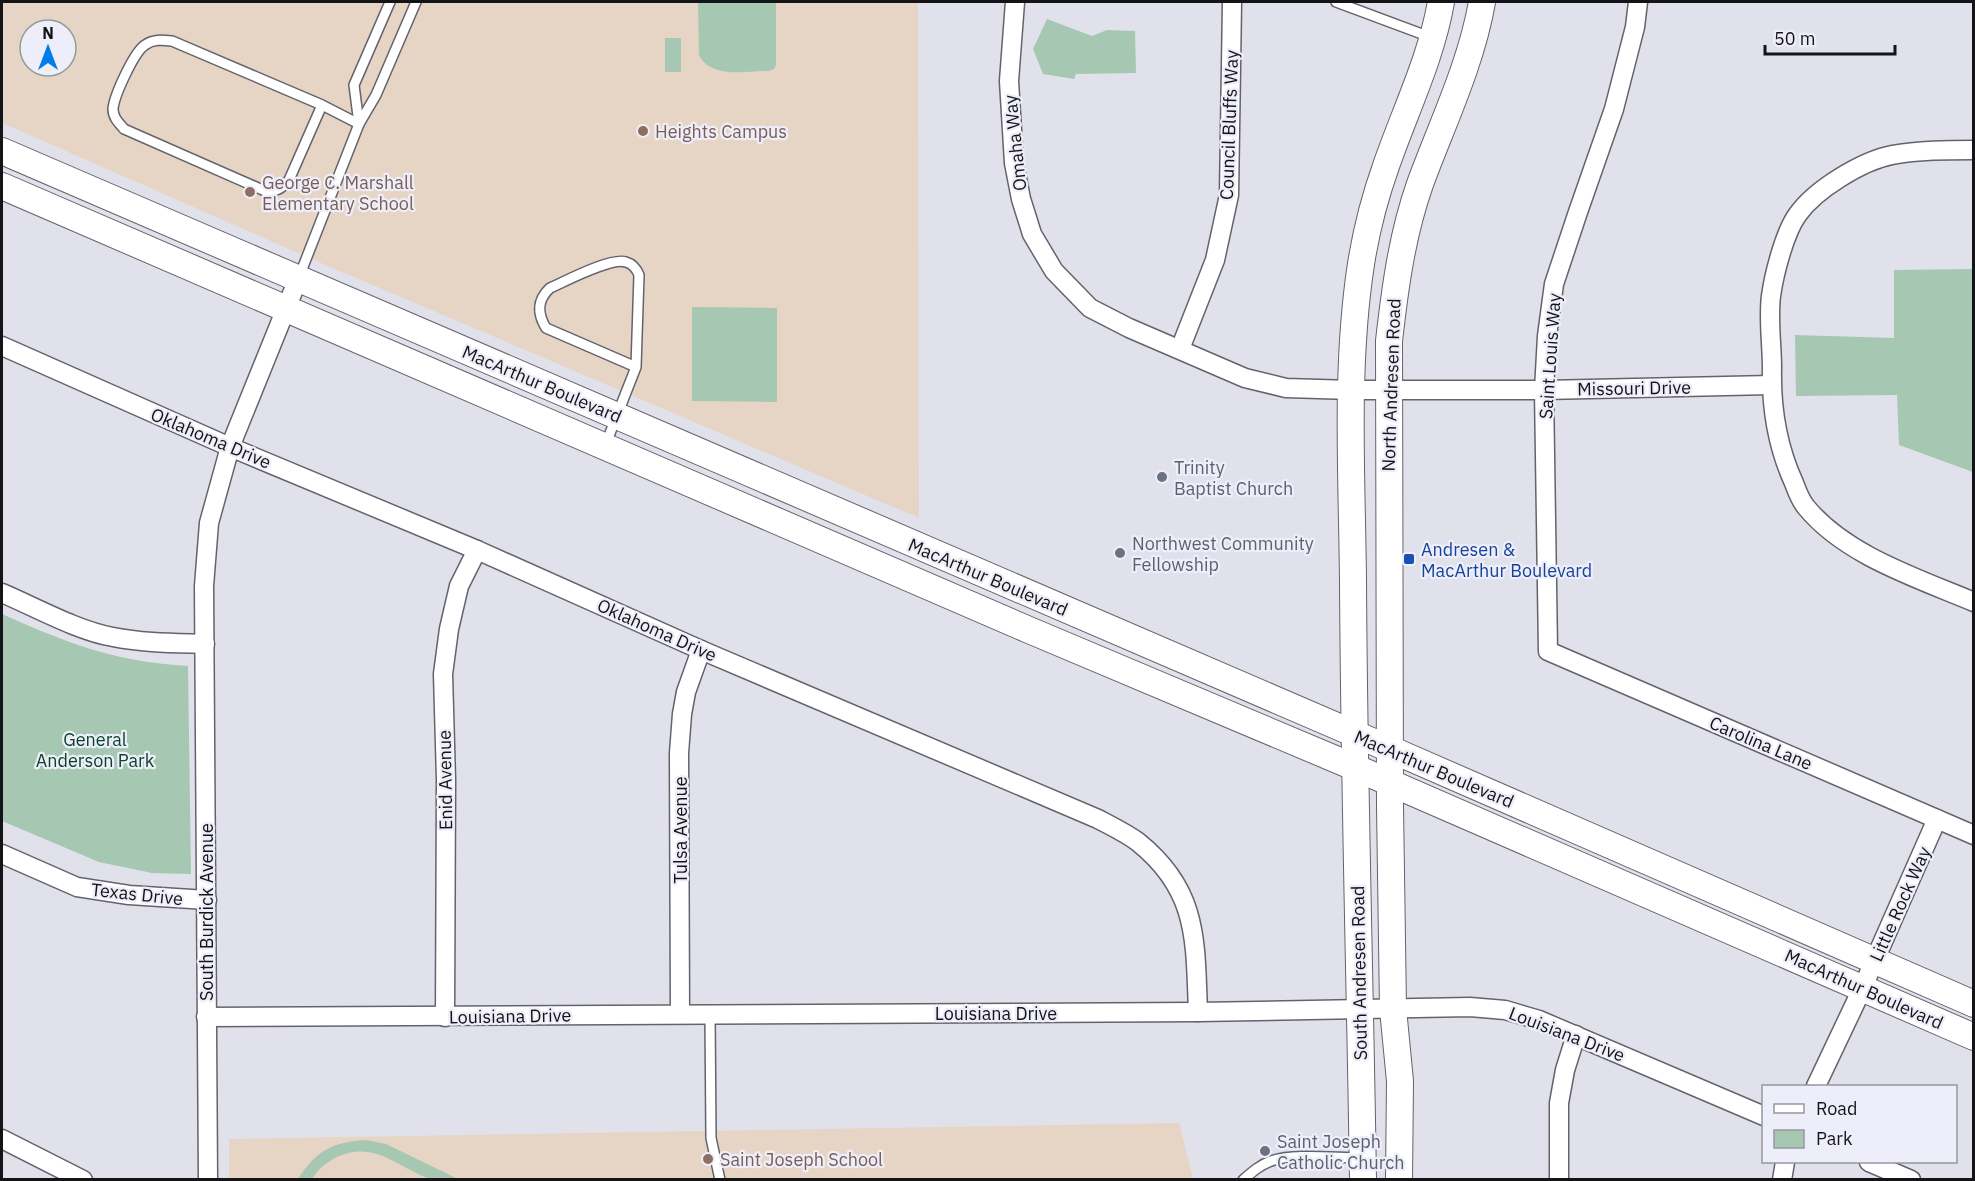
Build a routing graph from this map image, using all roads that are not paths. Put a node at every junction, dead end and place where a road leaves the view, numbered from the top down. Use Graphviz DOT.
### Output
graph roads {
  1 [pos="390,2"];
  2 [pos="416,2"];
  3 [pos="1015,2"];
  4 [pos="1232,2"];
  5 [pos="1336,2"];
  6 [pos="1441,2"];
  7 [pos="1482,2"];
  8 [pos="1638,2"];
  9 [pos="1432,38"];
  10 [pos="322,105"];
  11 [pos="359,124"];
  12 [pos="1974,150"];
  13 [pos="2,151"];
  14 [pos="2,186"];
  15 [pos="298,279"];
  16 [pos="287,309"];
  17 [pos="2,346"];
  18 [pos="1180,349"];
  19 [pos="636,368"];
  20 [pos="1772,385"];
  21 [pos="1352,390"];
  22 [pos="1388,390"];
  23 [pos="1544,390"];
  24 [pos="618,417"];
  25 [pos="230,447"];
  26 [pos="604,447"];
  27 [pos="477,550"];
  28 [pos="2,592"];
  29 [pos="1974,602"];
  30 [pos="205,644"];
  31 [pos="701,650"];
  32 [pos="1548,651"];
  33 [pos="1354,734"];
  34 [pos="1390,750"];
  35 [pos="1354,767"];
  36 [pos="1390,783"];
  37 [pos="1937,819"];
  38 [pos="1974,835"];
  39 [pos="2,854"];
  40 [pos="207,900"];
  41 [pos="1874,962"];
  42 [pos="1862,989"];
  43 [pos="1974,1004"];
  44 [pos="1393,1009"];
  45 [pos="1360,1010"];
  46 [pos="1198,1012"];
  47 [pos="680,1014"];
  48 [pos="710,1014"];
  49 [pos="206,1017"];
  50 [pos="445,1017"];
  51 [pos="1576,1035"];
  52 [pos="1974,1037"];
  53 [pos="1816,1085"];
  54 [pos="1762,1115"];
  55 [pos="2,1139"];
  56 [pos="1785,1163"];
  57 [pos="1874,1163"];
  58 [pos="1363,1169"];
  59 [pos="83,1179"];
  60 [pos="208,1179"];
  61 [pos="720,1179"];
  62 [pos="1244,1179"];
  63 [pos="1400,1179"];
  64 [pos="1559,1179"];
  65 [pos="1782,1179"];
  66 [pos="1911,1179"];
  1 -- 11 [label="lane"];
  2 -- 11 [label="lane"];
  3 -- 18 [label="street, Omaha Way"];
  4 -- 18 [label="street, Council Bluffs Way"];
  5 -- 9 [label="lane"];
  6 -- 9 [label="street, North Andresen Road"];
  7 -- 22 [label="street, North Andresen Road"];
  8 -- 23 [label="street, Saint Louis Way"];
  9 -- 21 [label="street, North Andresen Road"];
  10 -- 10 [label="lane"];
  10 -- 11 [label="lane"];
  11 -- 15 [label="lane"];
  12 -- 20 [label="street"];
  13 -- 15 [label="street, MacArthur Boulevard"];
  14 -- 16 [label="street, MacArthur Boulevard"];
  15 -- 16 [label="street, South Burdick Avenue"];
  15 -- 24 [label="street, MacArthur Boulevard"];
  16 -- 25 [label="street, South Burdick Avenue"];
  16 -- 26 [label="street, MacArthur Boulevard"];
  17 -- 25 [label="street, Oklahoma Drive"];
  18 -- 21 [label="street, Missouri Drive"];
  19 -- 19 [label="lane"];
  19 -- 24 [label="lane"];
  20 -- 23 [label="street, Missouri Drive"];
  20 -- 29 [label="street"];
  21 -- 22 [label="street, Missouri Drive"];
  21 -- 33 [label="street, North Andresen Road"];
  22 -- 23 [label="street, Missouri Drive"];
  22 -- 34 [label="street, North Andresen Road"];
  23 -- 32 [label="street, Saint Louis Way"];
  24 -- 26 [label="lane"];
  24 -- 33 [label="street, MacArthur Boulevard"];
  25 -- 27 [label="street, Oklahoma Drive"];
  25 -- 30 [label="street, South Burdick Avenue"];
  26 -- 35 [label="street, MacArthur Boulevard"];
  27 -- 31 [label="street, Oklahoma Drive"];
  27 -- 50 [label="street, Enid Avenue"];
  28 -- 30 [label="street"];
  30 -- 40 [label="street, South Burdick Avenue"];
  31 -- 46 [label="street, Oklahoma Drive"];
  31 -- 47 [label="street, Tulsa Avenue"];
  32 -- 37 [label="street, Carolina Lane"];
  33 -- 34 [label="street, MacArthur Boulevard"];
  33 -- 35 [label="street, North Andresen Road"];
  34 -- 36 [label="street, North Andresen Road"];
  34 -- 41 [label="street, MacArthur Boulevard"];
  35 -- 36 [label="street, MacArthur Boulevard"];
  35 -- 45 [label="street, South Andresen Road"];
  36 -- 42 [label="street, MacArthur Boulevard"];
  36 -- 44 [label="street, South Andresen Road"];
  37 -- 38 [label="street, Carolina Lane"];
  37 -- 41 [label="street, Little Rock Way"];
  39 -- 40 [label="street, Texas Drive"];
  40 -- 49 [label="street, South Burdick Avenue"];
  41 -- 42 [label="street, Little Rock Way"];
  41 -- 43 [label="street, MacArthur Boulevard"];
  42 -- 52 [label="street, MacArthur Boulevard"];
  42 -- 53 [label="street, Little Rock Way"];
  44 -- 45 [label="street, Louisiana Drive"];
  44 -- 51 [label="street, Louisiana Drive"];
  44 -- 63 [label="street, South Andresen Road"];
  45 -- 46 [label="street, Louisiana Drive"];
  45 -- 58 [label="street, South Andresen Road"];
  46 -- 48 [label="street, Louisiana Drive"];
  47 -- 48 [label="street, Louisiana Drive"];
  47 -- 50 [label="street, Louisiana Drive"];
  48 -- 61 [label="lane"];
  49 -- 50 [label="street, Louisiana Drive"];
  49 -- 60 [label="street, South Burdick Avenue"];
  51 -- 54 [label="street, Louisiana Drive"];
  51 -- 64 [label="street"];
  55 -- 59 [label="street"];
  56 -- 65 [label="street"];
  57 -- 66 [label="street"];
  58 -- 62 [label="lane"];
}
